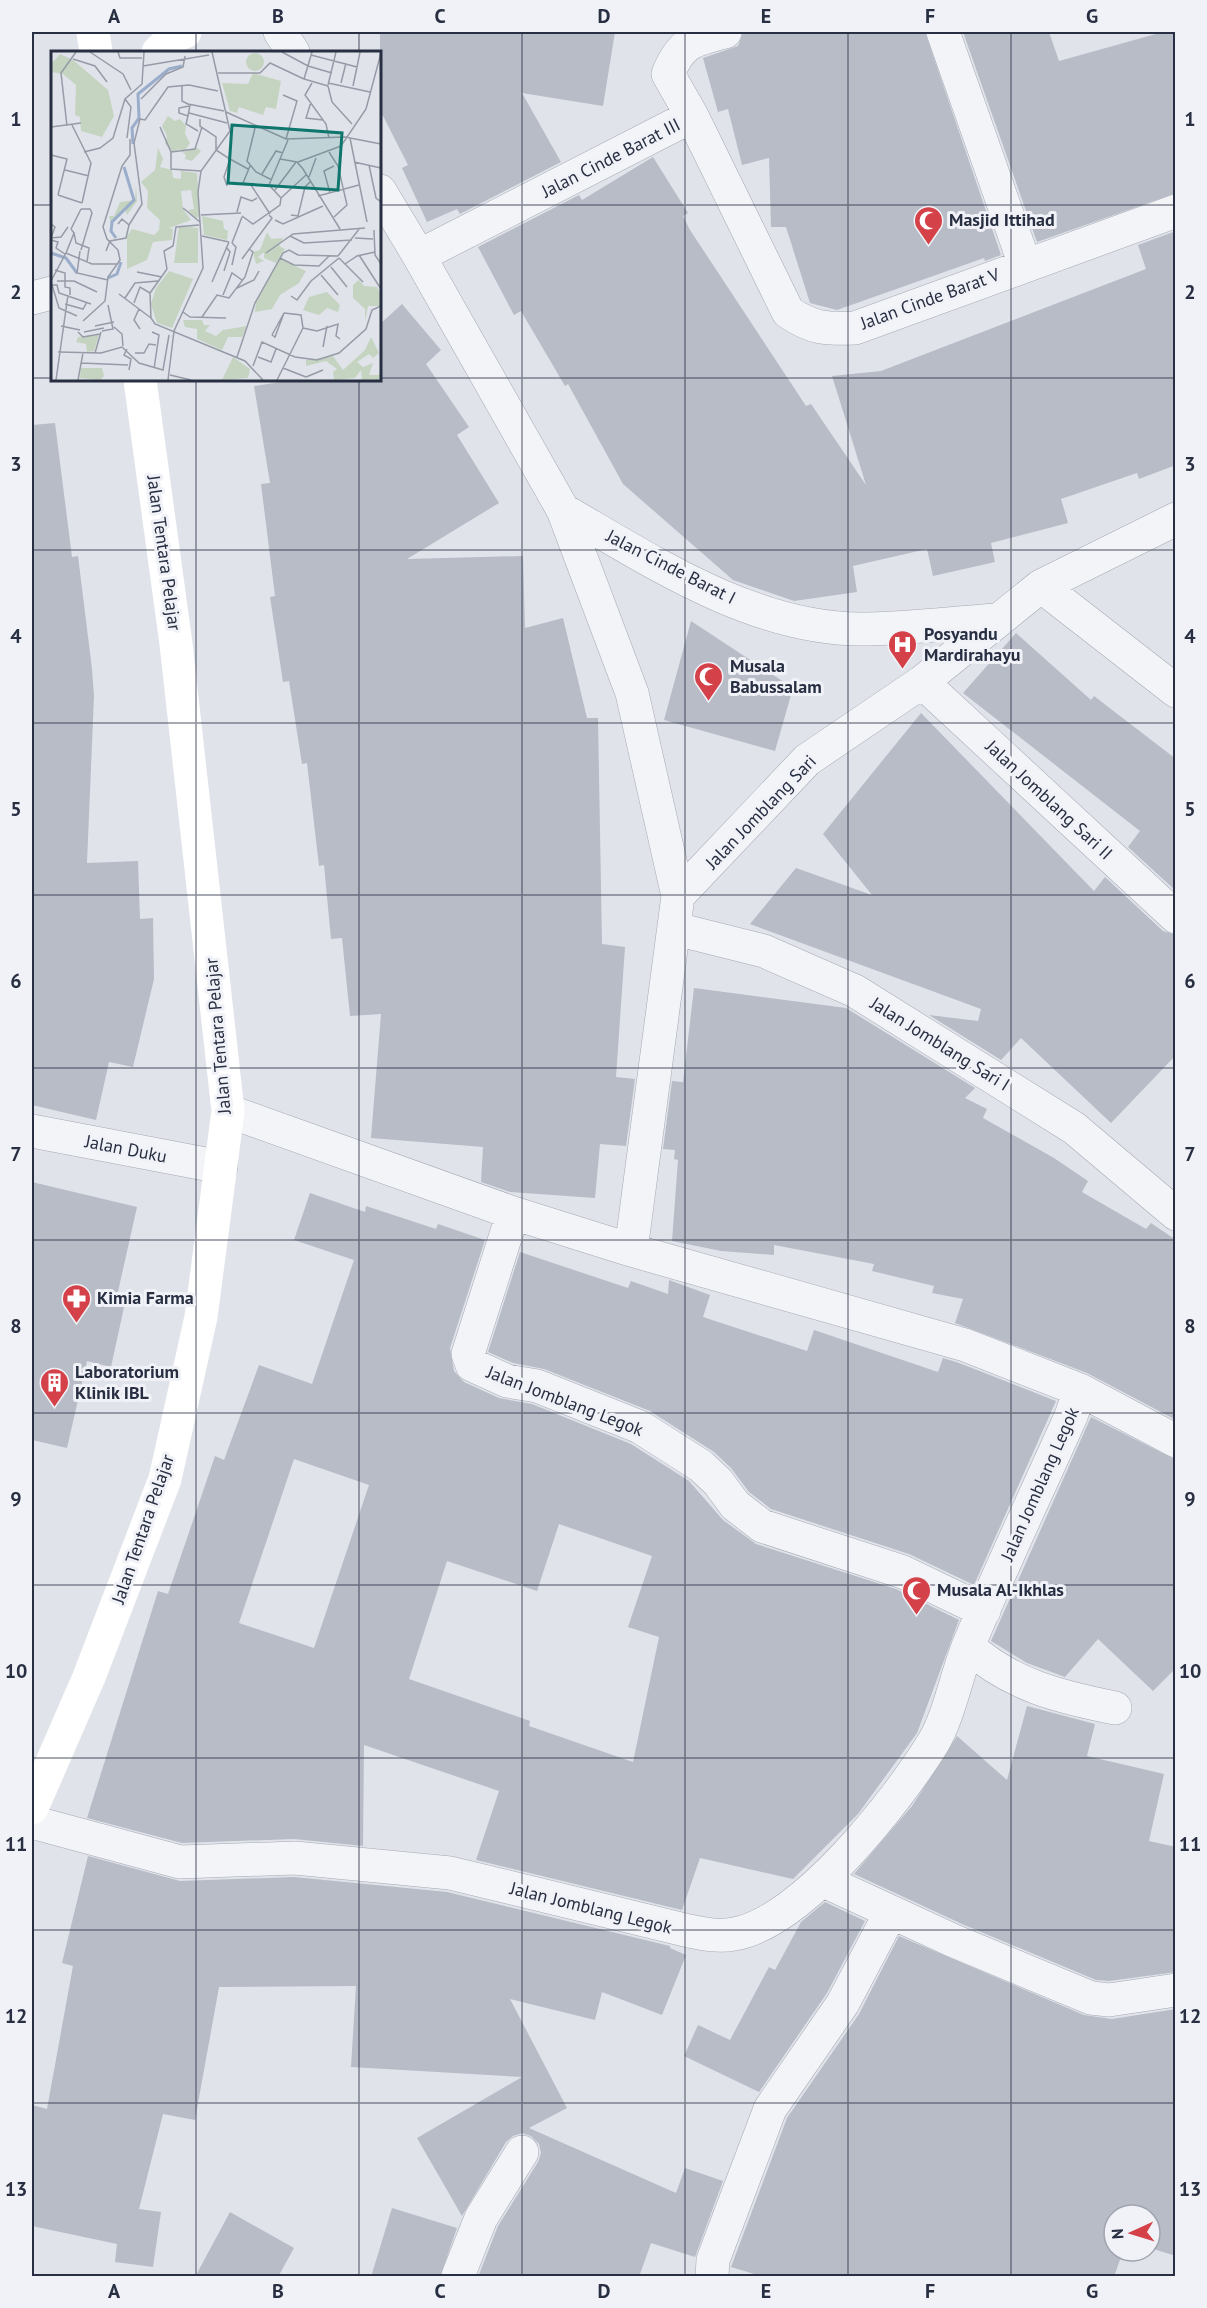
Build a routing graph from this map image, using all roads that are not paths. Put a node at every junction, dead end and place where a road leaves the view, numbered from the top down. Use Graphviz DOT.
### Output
graph roads {
  1 [pos="93,32"];
  2 [pos="185,32"];
  3 [pos="280,32"];
  4 [pos="725,32"];
  5 [pos="943,32"];
  6 [pos="96,51"];
  7 [pos="159,51"];
  8 [pos="292,51"];
  9 [pos="692,116"];
  10 [pos="381,194"];
  11 [pos="1176,211"];
  12 [pos="419,256"];
  13 [pos="1025,265"];
  14 [pos="51,292"];
  15 [pos="32,298"];
  16 [pos="140,381"];
  17 [pos="563,510"];
  18 [pos="1176,519"];
  19 [pos="1041,586"];
  20 [pos="996,620"];
  21 [pos="922,682"];
  22 [pos="1176,691"];
  23 [pos="678,896"];
  24 [pos="1176,917"];
  25 [pos="676,929"];
  26 [pos="228,1111"];
  27 [pos="32,1131"];
  28 [pos="221,1167"];
  29 [pos="513,1213"];
  30 [pos="1176,1214"];
  31 [pos="631,1250"];
  32 [pos="1080,1390"];
  33 [pos="1176,1442"];
  34 [pos="984,1611"];
  35 [pos="968,1646"];
  36 [pos="1115,1708"];
  37 [pos="32,1808"];
  38 [pos="32,1822"];
  39 [pos="822,1880"];
  40 [pos="891,1912"];
  41 [pos="1176,1990"];
  42 [pos="522,2152"];
  43 [pos="458,2277"];
  44 [pos="712,2277"];
  1 -- 6 [label="main road"];
  2 -- 7 [label="main road"];
  3 -- 8 [label="street"];
  4 -- 9 [label="street, Jalan Cinde Barat III"];
  5 -- 13 [label="street"];
  9 -- 12 [label="street, Jalan Cinde Barat III"];
  9 -- 13 [label="street, Jalan Cinde Barat V"];
  10 -- 12 [label="street, Jalan Cinde Barat I"];
  11 -- 13 [label="street, Jalan Cinde Barat V"];
  12 -- 17 [label="street, Jalan Cinde Barat I"];
  14 -- 15 [label="street"];
  16 -- 26 [label="main road, Jalan Tentara Pelajar"];
  17 -- 20 [label="street, Jalan Cinde Barat I"];
  17 -- 23 [label="street, Jalan Cinde Barat I"];
  18 -- 19 [label="street, Jalan Jomblang Sari"];
  19 -- 20 [label="street, Jalan Jomblang Sari"];
  19 -- 22 [label="street"];
  20 -- 21 [label="street, Jalan Jomblang Sari"];
  21 -- 23 [label="street, Jalan Jomblang Sari"];
  21 -- 24 [label="street, Jalan Jomblang Sari II"];
  23 -- 25 [label="street"];
  25 -- 30 [label="street, Jalan Jomblang Sari I"];
  25 -- 31 [label="street"];
  26 -- 28 [label="main road, Jalan Tentara Pelajar"];
  26 -- 29 [label="street, Jalan Jomblang Legok"];
  27 -- 28 [label="street, Jalan Duku"];
  28 -- 37 [label="main road, Jalan Tentara Pelajar"];
  29 -- 31 [label="street, Jalan Jomblang Legok"];
  29 -- 34 [label="street, Jalan Jomblang Legok"];
  31 -- 32 [label="street, Jalan Jomblang Legok"];
  32 -- 33 [label="street, Jalan Jomblang Legok"];
  32 -- 34 [label="street, Jalan Jomblang Legok"];
  34 -- 35 [label="street, Jalan Jomblang Legok"];
  35 -- 36 [label="street"];
  35 -- 39 [label="street, Jalan Jomblang Legok"];
  38 -- 39 [label="street, Jalan Jomblang Legok"];
  39 -- 40 [label="street"];
  40 -- 41 [label="street"];
  40 -- 44 [label="street"];
  42 -- 43 [label="street"];
}
